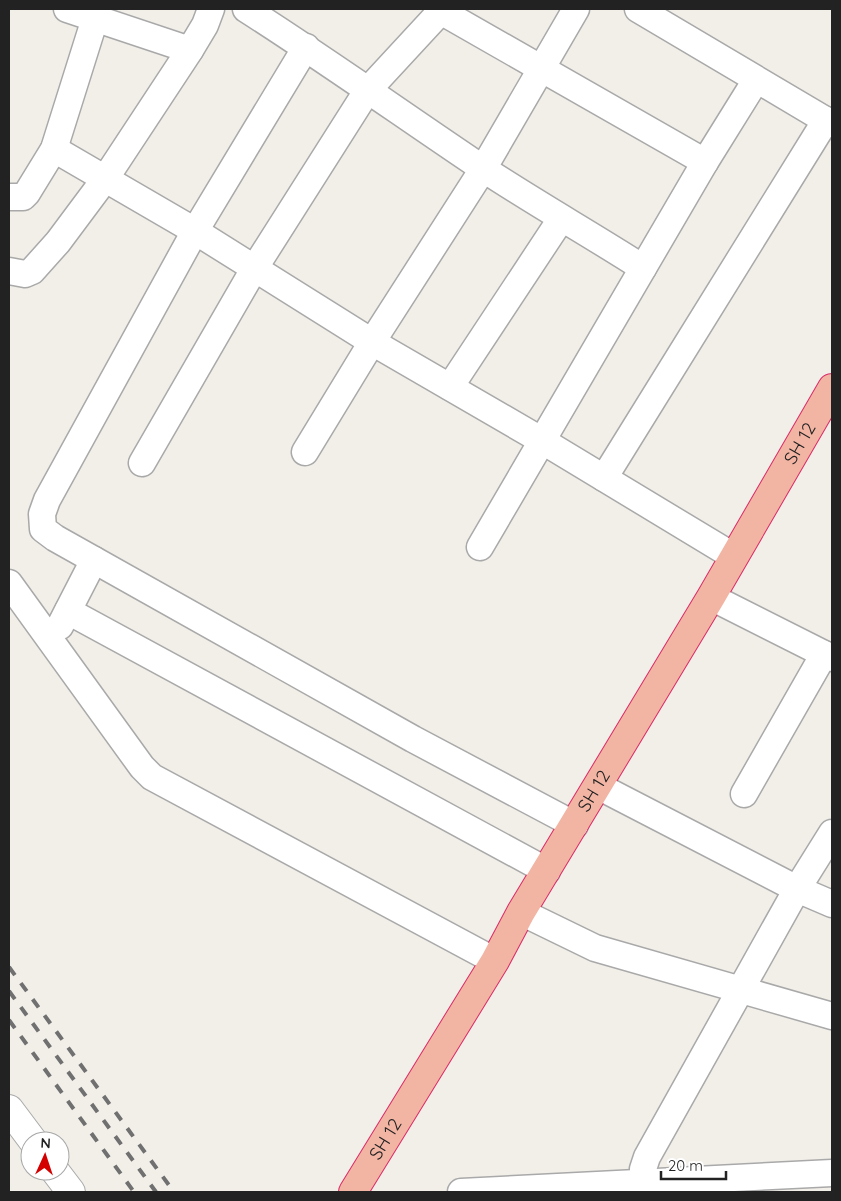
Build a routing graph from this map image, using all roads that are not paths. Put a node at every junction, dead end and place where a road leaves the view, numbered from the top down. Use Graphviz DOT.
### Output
graph roads {
  1 [pos="67,9"];
  2 [pos="211,9"];
  3 [pos="246,9"];
  4 [pos="576,9"];
  5 [pos="638,9"];
  6 [pos="439,10"];
  7 [pos="97,14"];
  8 [pos="306,47"];
  9 [pos="190,50"];
  10 [pos="540,69"];
  11 [pos="756,80"];
  12 [pos="367,91"];
  13 [pos="829,122"];
  14 [pos="54,149"];
  15 [pos="705,162"];
  16 [pos="483,169"];
  17 [pos="105,179"];
  18 [pos="9,197"];
  19 [pos="561,219"];
  20 [pos="195,231"];
  21 [pos="254,268"];
  22 [pos="643,268"];
  23 [pos="9,271"];
  24 [pos="372,342"];
  25 [pos="450,387"];
  26 [pos="832,388"];
  27 [pos="541,440"];
  28 [pos="305,452"];
  29 [pos="142,462"];
  30 [pos="604,478"];
  31 [pos="480,547"];
  32 [pos="733,556"];
  33 [pos="94,560"];
  34 [pos="9,583"];
  35 [pos="711,597"];
  36 [pos="68,611"];
  37 [pos="52,642"];
  38 [pos="828,656"];
  39 [pos="598,786"];
  40 [pos="744,794"];
  41 [pos="575,825"];
  42 [pos="832,833"];
  43 [pos="547,871"];
  44 [pos="797,889"];
  45 [pos="832,904"];
  46 [pos="521,912"];
  47 [pos="495,961"];
  48 [pos="740,991"];
  49 [pos="832,1016"];
  50 [pos="9,1109"];
  51 [pos="26,1131"];
  52 [pos="832,1173"];
  53 [pos="63,1181"];
  54 [pos="764,1185"];
  55 [pos="644,1187"];
  56 [pos="71,1192"];
  57 [pos="353,1192"];
  58 [pos="461,1192"];
  1 -- 7 [label="street"];
  2 -- 9 [label="street"];
  3 -- 8 [label="street"];
  4 -- 10 [label="street"];
  5 -- 11 [label="street"];
  6 -- 10 [label="street"];
  6 -- 12 [label="street"];
  7 -- 9 [label="street"];
  7 -- 14 [label="street"];
  8 -- 12 [label="street"];
  8 -- 20 [label="street"];
  9 -- 17 [label="street"];
  10 -- 15 [label="street"];
  10 -- 16 [label="street"];
  11 -- 13 [label="street"];
  11 -- 15 [label="street"];
  12 -- 16 [label="street"];
  12 -- 21 [label="street"];
  13 -- 30 [label="street"];
  14 -- 17 [label="street"];
  14 -- 18 [label="street"];
  15 -- 22 [label="street"];
  16 -- 19 [label="street"];
  16 -- 24 [label="street"];
  17 -- 20 [label="street"];
  17 -- 23 [label="street"];
  19 -- 22 [label="street"];
  19 -- 25 [label="street"];
  20 -- 21 [label="street"];
  20 -- 33 [label="street"];
  21 -- 24 [label="street"];
  21 -- 29 [label="street"];
  22 -- 27 [label="street"];
  24 -- 25 [label="street"];
  24 -- 28 [label="street"];
  25 -- 27 [label="street"];
  26 -- 32 [label="highway, SH 12"];
  27 -- 30 [label="street"];
  27 -- 31 [label="street"];
  30 -- 32 [label="street"];
  32 -- 35 [label="highway, SH 12"];
  33 -- 36 [label="street"];
  33 -- 41 [label="street"];
  34 -- 37 [label="street"];
  35 -- 38 [label="street"];
  35 -- 39 [label="highway, SH 12"];
  36 -- 37 [label="street"];
  36 -- 43 [label="street"];
  37 -- 47 [label="street"];
  38 -- 40 [label="street"];
  39 -- 41 [label="highway, SH 12"];
  39 -- 44 [label="street"];
  41 -- 43 [label="highway, SH 12"];
  42 -- 44 [label="street"];
  43 -- 46 [label="highway, SH 12"];
  44 -- 45 [label="street"];
  44 -- 48 [label="street"];
  46 -- 47 [label="highway, SH 12"];
  46 -- 48 [label="street"];
  47 -- 57 [label="highway, SH 12"];
  48 -- 49 [label="street"];
  48 -- 55 [label="street"];
  50 -- 51 [label="street"];
  52 -- 54 [label="street"];
  53 -- 56 [label="street"];
  54 -- 55 [label="street"];
  55 -- 58 [label="street"];
}
